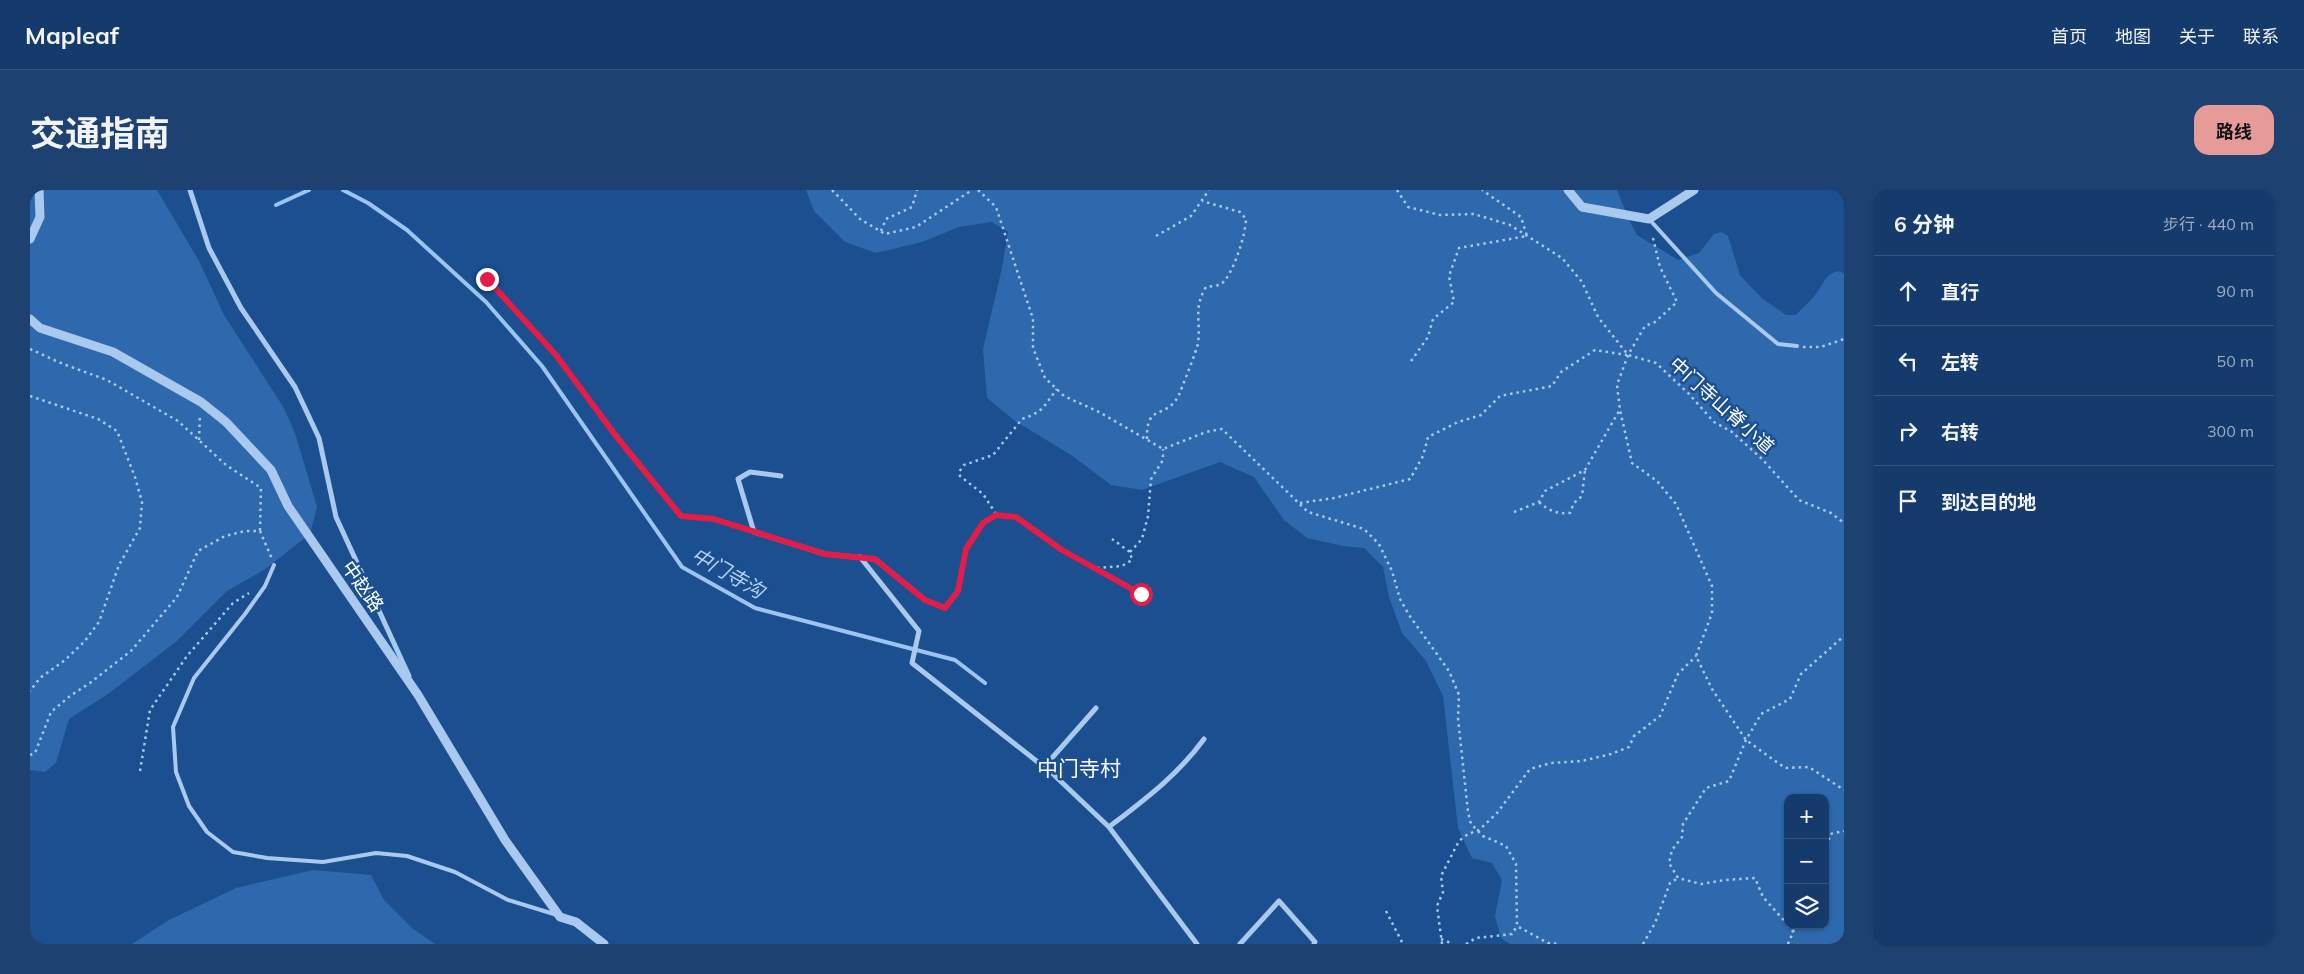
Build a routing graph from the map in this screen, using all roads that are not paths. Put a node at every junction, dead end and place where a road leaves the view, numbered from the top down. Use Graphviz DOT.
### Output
graph roads {
  1 [pos="39,190"];
  2 [pos="190,190"];
  3 [pos="1568,190"];
  4 [pos="1694,190"];
  5 [pos="1649,219"];
  6 [pos="30,240"];
  7 [pos="30,319"];
  8 [pos="1797,346"];
  9 [pos="781,476"];
  10 [pos="860,558"];
  11 [pos="274,565"];
  12 [pos="958,591"];
  13 [pos="418,695"];
  14 [pos="1096,708"];
  15 [pos="1204,739"];
  16 [pos="1044,767"];
  17 [pos="1109,827"];
  18 [pos="560,916"];
  19 [pos="604,944"];
  20 [pos="1197,944"];
  21 [pos="1240,944"];
  22 [pos="1314,944"];
  1 -- 6 [label="street"];
  2 -- 13 [label="street"];
  3 -- 5 [label="street"];
  4 -- 5 [label="street"];
  5 -- 8 [label="lane"];
  7 -- 13 [label="street, 中赵路"];
  9 -- 10 [label="street"];
  10 -- 12 [label="street"];
  10 -- 16 [label="street"];
  11 -- 18 [label="lane"];
  13 -- 18 [label="street, 中赵路"];
  14 -- 16 [label="street"];
  15 -- 17 [label="street"];
  16 -- 17 [label="street"];
  17 -- 20 [label="street"];
  18 -- 19 [label="street, 中赵路"];
  21 -- 22 [label="street"];
}
